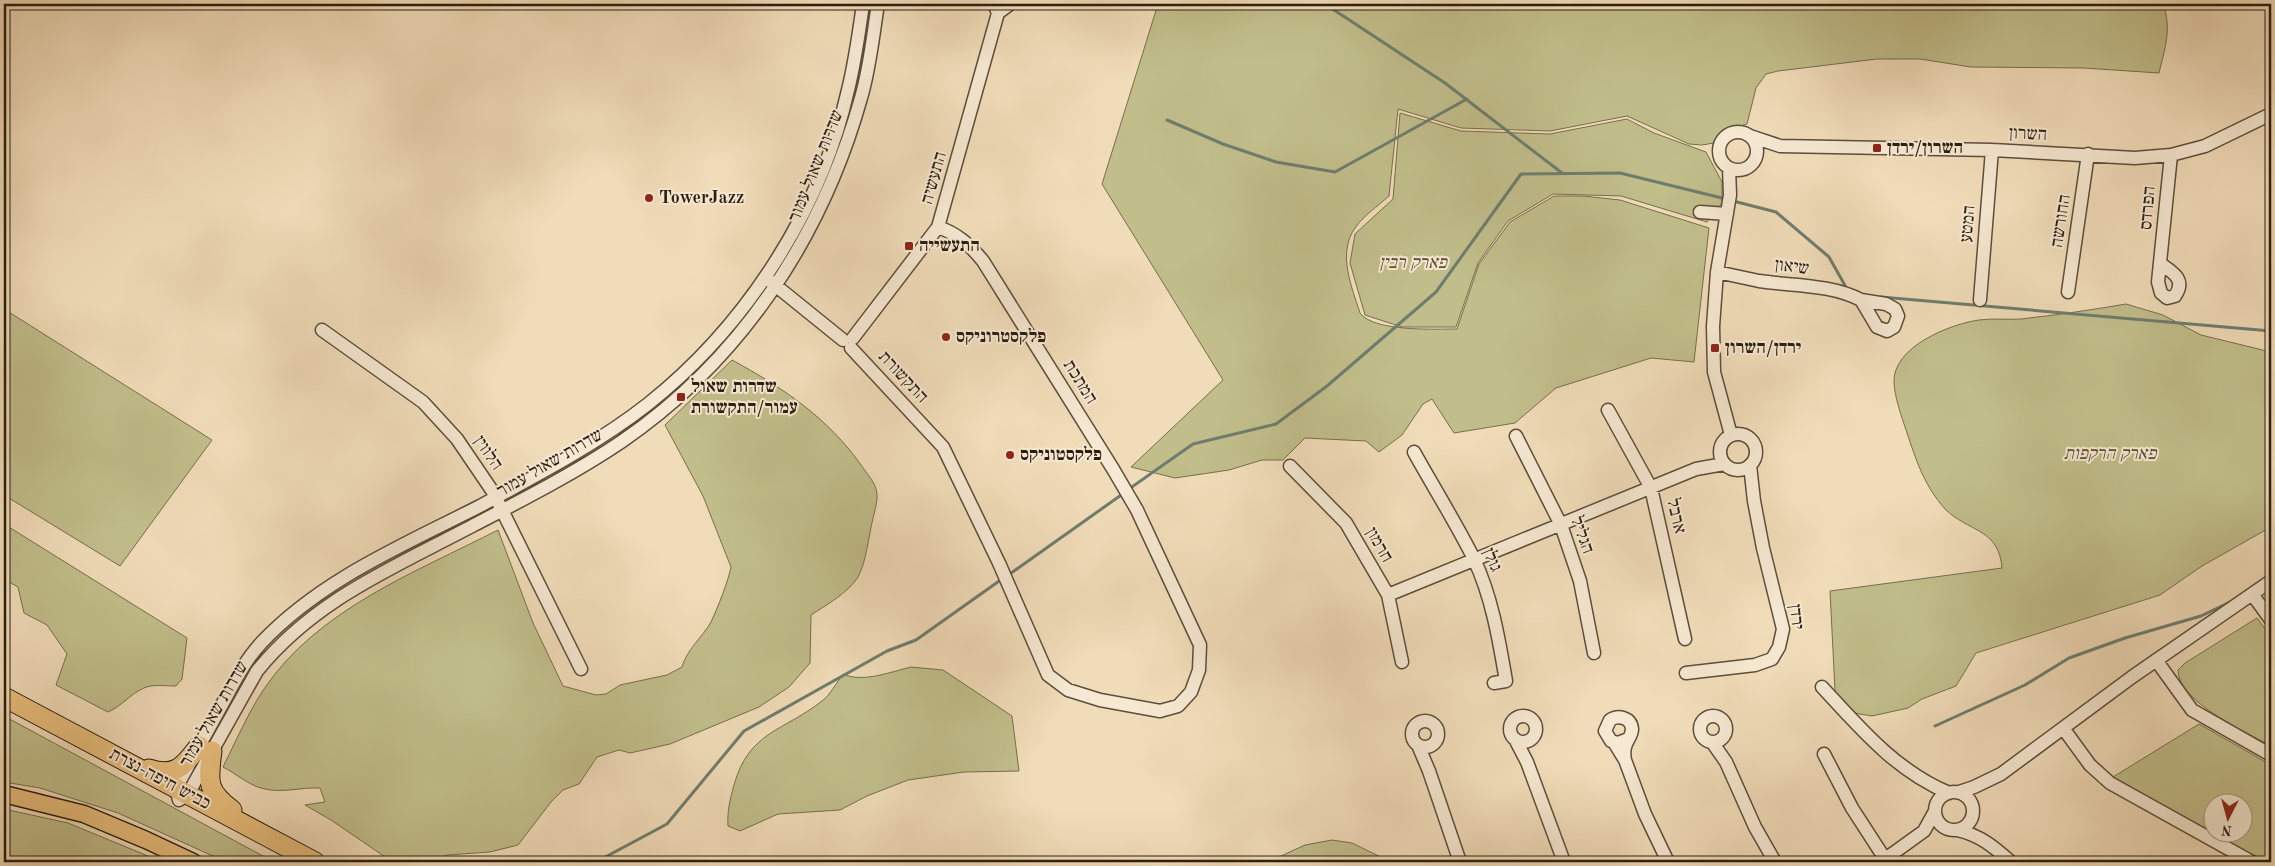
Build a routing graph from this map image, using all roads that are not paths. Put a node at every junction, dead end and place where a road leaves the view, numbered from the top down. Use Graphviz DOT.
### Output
graph roads {
  1 [pos="863,4"];
  2 [pos="878,4"];
  3 [pos="1010,4"];
  4 [pos="996,8"];
  5 [pos="2270,116"];
  6 [pos="1750,136"];
  7 [pos="1780,146"];
  8 [pos="1992,150"];
  9 [pos="2088,154"];
  10 [pos="2171,155"];
  11 [pos="1756,158"];
  12 [pos="1729,168"];
  13 [pos="1745,169"];
  14 [pos="1730,195"];
  15 [pos="1700,212"];
  16 [pos="1727,214"];
  17 [pos="938,227"];
  18 [pos="2161,264"];
  19 [pos="1717,272"];
  20 [pos="764,277"];
  21 [pos="776,285"];
  22 [pos="2068,292"];
  23 [pos="1861,300"];
  24 [pos="1980,300"];
  25 [pos="322,330"];
  26 [pos="849,342"];
  27 [pos="1608,410"];
  28 [pos="928,430"];
  29 [pos="1731,435"];
  30 [pos="1516,436"];
  31 [pos="1720,448"];
  32 [pos="1414,452"];
  33 [pos="1750,465"];
  34 [pos="1290,466"];
  35 [pos="1728,467"];
  36 [pos="1696,469"];
  37 [pos="1652,488"];
  38 [pos="1753,492"];
  39 [pos="496,497"];
  40 [pos="502,510"];
  41 [pos="1561,525"];
  42 [pos="1474,560"];
  43 [pos="2271,581"];
  44 [pos="2252,594"];
  45 [pos="1388,595"];
  46 [pos="2271,620"];
  47 [pos="1685,639"];
  48 [pos="1594,653"];
  49 [pos="2156,660"];
  50 [pos="1402,662"];
  51 [pos="581,669"];
  52 [pos="1686,673"];
  53 [pos="1494,683"];
  54 [pos="1822,687"];
  55 [pos="4,697"];
  56 [pos="4,706"];
  57 [pos="2063,728"];
  58 [pos="1725,734"];
  59 [pos="1531,739"];
  60 [pos="1628,739"];
  61 [pos="1515,740"];
  62 [pos="1614,742"];
  63 [pos="1712,742"];
  64 [pos="1418,744"];
  65 [pos="1432,745"];
  66 [pos="206,748"];
  67 [pos="1824,754"];
  68 [pos="2271,755"];
  69 [pos="1624,760"];
  70 [pos="128,762"];
  71 [pos="1527,762"];
  72 [pos="1726,762"];
  73 [pos="1429,771"];
  74 [pos="1920,780"];
  75 [pos="1987,781"];
  76 [pos="1954,793"];
  77 [pos="4,794"];
  78 [pos="181,794"];
  79 [pos="1935,809"];
  80 [pos="1973,809"];
  81 [pos="1951,829"];
  82 [pos="267,836"];
  83 [pos="1916,837"];
  84 [pos="1991,844"];
  85 [pos="1884,861"];
  86 [pos="194,862"];
  87 [pos="294,862"];
  88 [pos="315,862"];
  89 [pos="1460,862"];
  90 [pos="1564,862"];
  91 [pos="1668,862"];
  92 [pos="1775,862"];
  93 [pos="2012,862"];
  94 [pos="2252,862"];
  1 -- 20 [label="street, שדרות שאול עמור"];
  2 -- 21 [label="street, שדרות שאול עמור"];
  3 -- 4 [label="street"];
  4 -- 17 [label="street, התעשיה"];
  5 -- 10 [label="street, השרון"];
  6 -- 7 [label="street, השרון"];
  6 -- 11 [label="street"];
  6 -- 12 [label="street"];
  7 -- 8 [label="street, השרון"];
  7 -- 11 [label="street, השרון"];
  8 -- 9 [label="street, השרון"];
  8 -- 24 [label="street, המטע"];
  9 -- 10 [label="street, השרון"];
  9 -- 22 [label="street, החורשה"];
  10 -- 18 [label="street, הפרדס"];
  11 -- 13 [label="street"];
  12 -- 13 [label="street"];
  12 -- 14 [label="street"];
  13 -- 14 [label="street"];
  14 -- 16 [label="street"];
  15 -- 16 [label="street"];
  16 -- 19 [label="street"];
  17 -- 26 [label="street, התעשיה"];
  17 -- 28 [label="street, המתכת"];
  19 -- 23 [label="street, שיאון"];
  19 -- 29 [label="street"];
  20 -- 21 [label="street, התקשורת"];
  20 -- 39 [label="street, שדרות שאול עמור"];
  21 -- 26 [label="street, התקשורת"];
  21 -- 40 [label="street, שדרות שאול עמור"];
  25 -- 39 [label="street, הלווין"];
  26 -- 28 [label="street, התקשורת"];
  27 -- 37 [label="street, ארבל"];
  29 -- 31 [label="street"];
  29 -- 33 [label="street"];
  30 -- 41 [label="street, הגליל"];
  31 -- 35 [label="street"];
  31 -- 36 [label="street"];
  32 -- 42 [label="street, גולן"];
  33 -- 35 [label="street"];
  33 -- 38 [label="street, ירדן"];
  34 -- 45 [label="street, חרמון"];
  35 -- 36 [label="street"];
  35 -- 38 [label="street"];
  36 -- 37 [label="street"];
  37 -- 41 [label="street"];
  37 -- 47 [label="street, ארבל"];
  38 -- 52 [label="street, ירדן"];
  39 -- 40 [label="street, הלווין"];
  39 -- 66 [label="street, שדרות שאול עמור"];
  40 -- 51 [label="street, הלווין"];
  40 -- 66 [label="street, שדרות שאול עמור"];
  41 -- 42 [label="street"];
  41 -- 48 [label="street, הגליל"];
  42 -- 45 [label="street"];
  42 -- 53 [label="street, גולן"];
  43 -- 44 [label="street"];
  44 -- 46 [label="street"];
  44 -- 49 [label="street"];
  45 -- 50 [label="street, חרמון"];
  49 -- 57 [label="street"];
  49 -- 68 [label="street"];
  54 -- 74 [label="street"];
  55 -- 70 [label="highway, כביש חיפה-נצרת"];
  56 -- 78 [label="highway, כביש חיפה-נצרת"];
  57 -- 75 [label="street"];
  57 -- 94 [label="street"];
  58 -- 63 [label="street"];
  58 -- 63 [label="street"];
  58 -- 72 [label="street"];
  59 -- 61 [label="street"];
  59 -- 61 [label="street"];
  59 -- 71 [label="street"];
  60 -- 62 [label="street"];
  60 -- 62 [label="street"];
  60 -- 69 [label="street"];
  61 -- 71 [label="street"];
  62 -- 69 [label="street"];
  63 -- 72 [label="street"];
  64 -- 65 [label="street"];
  64 -- 65 [label="street"];
  64 -- 73 [label="street"];
  65 -- 73 [label="street"];
  66 -- 70 [label="highway"];
  66 -- 78 [label="street, שדרות שאול עמור"];
  66 -- 82 [label="highway"];
  67 -- 85 [label="street"];
  69 -- 91 [label="street"];
  70 -- 78 [label="highway, כביש חיפה-נצרת"];
  71 -- 90 [label="street"];
  72 -- 92 [label="street"];
  73 -- 89 [label="street"];
  74 -- 76 [label="street"];
  74 -- 79 [label="street"];
  75 -- 76 [label="street"];
  75 -- 80 [label="street"];
  76 -- 79 [label="street"];
  76 -- 80 [label="street"];
  77 -- 86 [label="main road"];
  78 -- 82 [label="highway, כביש חיפה-נצרת"];
  78 -- 87 [label="highway, כביש חיפה-נצרת"];
  79 -- 81 [label="street"];
  79 -- 83 [label="street"];
  80 -- 81 [label="street"];
  80 -- 84 [label="street"];
  81 -- 83 [label="street"];
  81 -- 84 [label="street"];
  82 -- 88 [label="highway, כביש חיפה-נצרת"];
  83 -- 85 [label="street"];
  84 -- 93 [label="street"];
}
